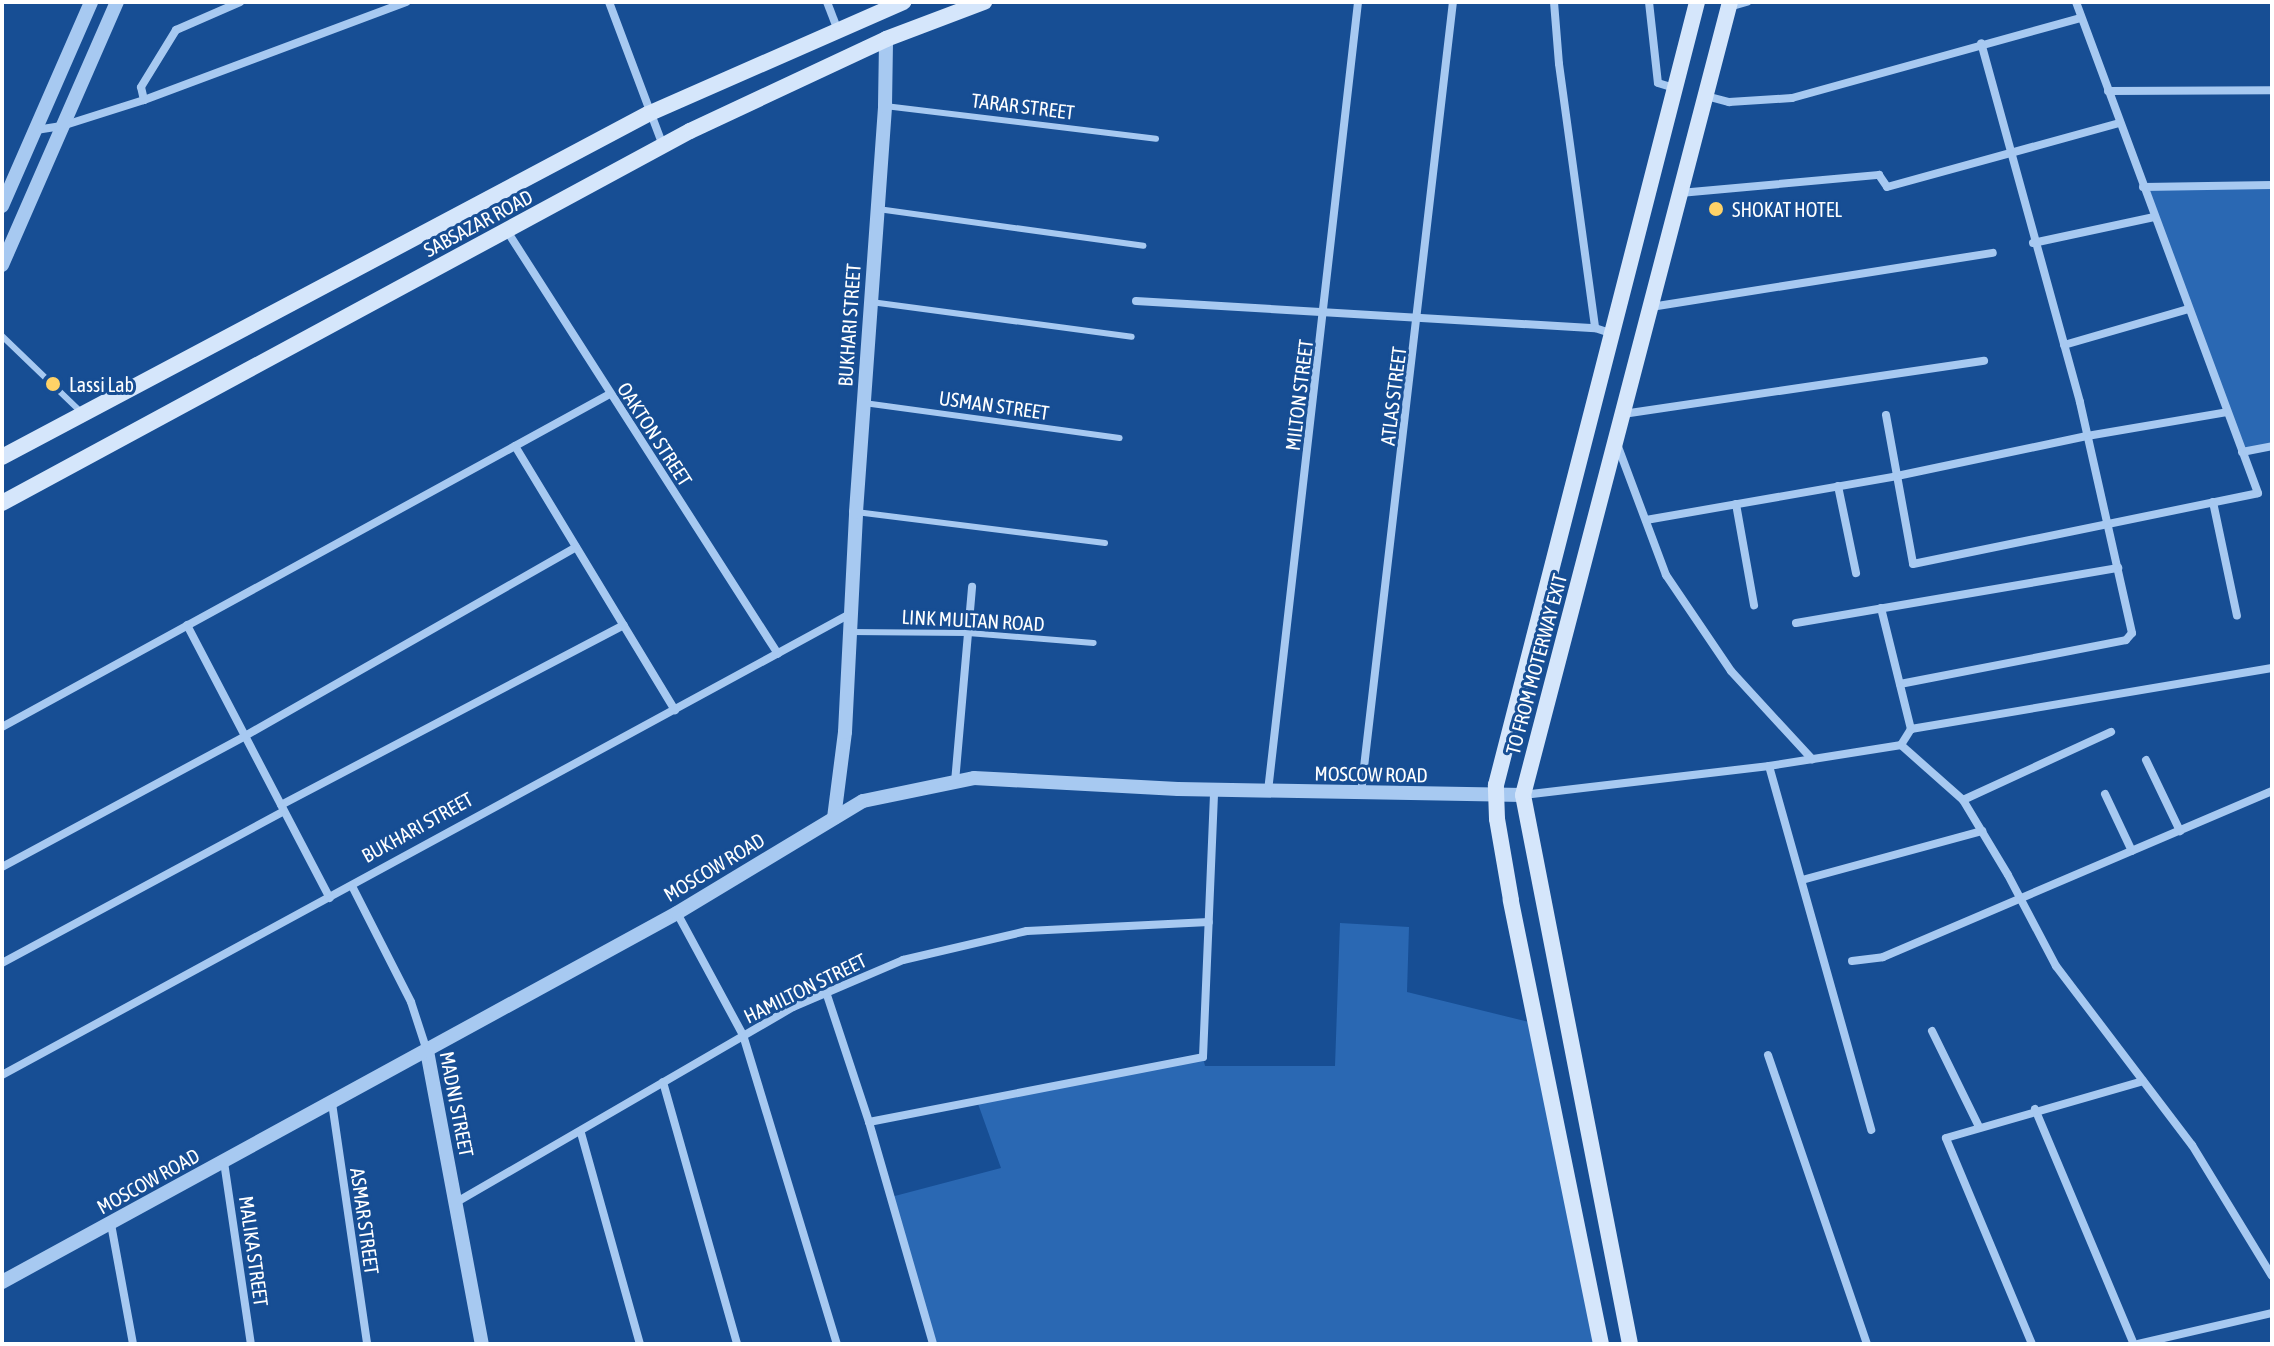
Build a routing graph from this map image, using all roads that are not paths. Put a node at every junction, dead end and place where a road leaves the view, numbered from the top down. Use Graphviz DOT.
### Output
graph roads {
  1 [pos="91,2"];
  2 [pos="117,2"];
  3 [pos="240,2"];
  4 [pos="406,2"];
  5 [pos="609,2"];
  6 [pos="827,2"];
  7 [pos="903,2"];
  8 [pos="984,2"];
  9 [pos="1358,2"];
  10 [pos="1453,2"];
  11 [pos="1554,2"];
  12 [pos="1649,2"];
  13 [pos="1697,2"];
  14 [pos="1747,2"];
  15 [pos="2076,2"];
  16 [pos="1729,4"];
  17 [pos="2081,18"];
  18 [pos="837,28"];
  19 [pos="886,39"];
  20 [pos="1981,43"];
  21 [pos="1674,88"];
  22 [pos="2272,90"];
  23 [pos="2108,91"];
  24 [pos="1705,96"];
  25 [pos="144,100"];
  26 [pos="885,106"];
  27 [pos="648,114"];
  28 [pos="2119,123"];
  29 [pos="62,126"];
  30 [pos="36,130"];
  31 [pos="1156,139"];
  32 [pos="663,146"];
  33 [pos="2009,151"];
  34 [pos="2272,185"];
  35 [pos="2143,187"];
  36 [pos="1679,193"];
  37 [pos="2,206"];
  38 [pos="878,209"];
  39 [pos="2154,217"];
  40 [pos="507,231"];
  41 [pos="2033,243"];
  42 [pos="1143,246"];
  43 [pos="1993,253"];
  44 [pos="2,265"];
  45 [pos="1136,301"];
  46 [pos="871,302"];
  47 [pos="1650,307"];
  48 [pos="2189,309"];
  49 [pos="1325,312"];
  50 [pos="1418,319"];
  51 [pos="1602,330"];
  52 [pos="2,336"];
  53 [pos="1132,337"];
  54 [pos="2064,345"];
  55 [pos="1984,361"];
  56 [pos="610,394"];
  57 [pos="864,403"];
  58 [pos="2227,412"];
  59 [pos="1623,414"];
  60 [pos="84,415"];
  61 [pos="1886,415"];
  62 [pos="2087,436"];
  63 [pos="1120,438"];
  64 [pos="1616,443"];
  65 [pos="515,446"];
  66 [pos="2272,446"];
  67 [pos="2242,452"];
  68 [pos="2,457"];
  69 [pos="1897,476"];
  70 [pos="1838,486"];
  71 [pos="2213,502"];
  72 [pos="2,503"];
  73 [pos="1736,504"];
  74 [pos="856,512"];
  75 [pos="1646,520"];
  76 [pos="2107,524"];
  77 [pos="1105,543"];
  78 [pos="576,547"];
  79 [pos="2118,568"];
  80 [pos="1856,573"];
  81 [pos="972,587"];
  82 [pos="1754,605"];
  83 [pos="1881,608"];
  84 [pos="851,614"];
  85 [pos="2237,616"];
  86 [pos="1796,623"];
  87 [pos="187,625"];
  88 [pos="624,625"];
  89 [pos="850,632"];
  90 [pos="968,633"];
  91 [pos="1094,643"];
  92 [pos="778,654"];
  93 [pos="2272,668"];
  94 [pos="1900,684"];
  95 [pos="675,710"];
  96 [pos="2,727"];
  97 [pos="1911,729"];
  98 [pos="2111,732"];
  99 [pos="245,736"];
  100 [pos="1901,745"];
  101 [pos="1812,759"];
  102 [pos="2146,760"];
  103 [pos="1769,766"];
  104 [pos="955,782"];
  105 [pos="1214,790"];
  106 [pos="2272,791"];
  107 [pos="1268,792"];
  108 [pos="1361,793"];
  109 [pos="2105,794"];
  110 [pos="1523,795"];
  111 [pos="1496,798"];
  112 [pos="1963,800"];
  113 [pos="283,808"];
  114 [pos="834,818"];
  115 [pos="1982,831"];
  116 [pos="2180,831"];
  117 [pos="2132,851"];
  118 [pos="2,867"];
  119 [pos="1802,880"];
  120 [pos="352,886"];
  121 [pos="330,898"];
  122 [pos="2021,899"];
  123 [pos="677,913"];
  124 [pos="1209,922"];
  125 [pos="1852,961"];
  126 [pos="2,963"];
  127 [pos="826,992"];
  128 [pos="1932,1031"];
  129 [pos="743,1035"];
  130 [pos="427,1051"];
  131 [pos="1768,1055"];
  132 [pos="2,1075"];
  133 [pos="2143,1081"];
  134 [pos="663,1082"];
  135 [pos="332,1103"];
  136 [pos="2035,1109"];
  137 [pos="869,1122"];
  138 [pos="1979,1127"];
  139 [pos="1871,1130"];
  140 [pos="581,1133"];
  141 [pos="224,1162"];
  142 [pos="455,1203"];
  143 [pos="111,1224"];
  144 [pos="2272,1276"];
  145 [pos="2,1282"];
  146 [pos="2272,1313"];
  147 [pos="133,1344"];
  148 [pos="251,1344"];
  149 [pos="367,1344"];
  150 [pos="482,1344"];
  151 [pos="640,1344"];
  152 [pos="737,1344"];
  153 [pos="837,1344"];
  154 [pos="933,1344"];
  155 [pos="1601,1344"];
  156 [pos="1630,1344"];
  157 [pos="1867,1344"];
  158 [pos="2032,1344"];
  159 [pos="2136,1344"];
  1 -- 30 [label="street"];
  2 -- 29 [label="street"];
  3 -- 25 [label="street"];
  4 -- 25 [label="street"];
  5 -- 27 [label="street"];
  6 -- 18 [label="street"];
  7 -- 18 [label="main road, SABSAZAR ROAD"];
  8 -- 19 [label="main road, SABSAZAR ROAD"];
  9 -- 49 [label="street, MILTON STREET"];
  10 -- 50 [label="street, ATLAS STREET"];
  11 -- 51 [label="street"];
  12 -- 21 [label="street"];
  13 -- 21 [label="main road, TO FROM MOTERWAY EXIT"];
  14 -- 16 [label="street"];
  15 -- 17 [label="street"];
  16 -- 24 [label="main road, TO FROM MOTERWAY EXIT"];
  17 -- 20 [label="street"];
  17 -- 23 [label="street"];
  18 -- 27 [label="main road, SABSAZAR ROAD"];
  19 -- 26 [label="street, BUKHARI STREET"];
  19 -- 32 [label="main road, SABSAZAR ROAD"];
  20 -- 24 [label="street"];
  20 -- 33 [label="street"];
  21 -- 51 [label="main road, TO FROM MOTERWAY EXIT"];
  22 -- 23 [label="street"];
  23 -- 28 [label="street"];
  24 -- 36 [label="main road, TO FROM MOTERWAY EXIT"];
  25 -- 29 [label="street"];
  26 -- 31 [label="lane, TARAR STREET"];
  26 -- 38 [label="street, BUKHARI STREET"];
  27 -- 32 [label="street"];
  27 -- 60 [label="main road, SABSAZAR ROAD"];
  28 -- 33 [label="street"];
  28 -- 35 [label="street"];
  29 -- 30 [label="street"];
  29 -- 44 [label="street"];
  30 -- 37 [label="street"];
  32 -- 40 [label="main road, SABSAZAR ROAD"];
  33 -- 36 [label="street"];
  33 -- 41 [label="street"];
  34 -- 35 [label="street"];
  35 -- 39 [label="street"];
  36 -- 47 [label="main road, TO FROM MOTERWAY EXIT"];
  38 -- 42 [label="lane"];
  38 -- 46 [label="street, BUKHARI STREET"];
  39 -- 41 [label="street"];
  39 -- 48 [label="street"];
  40 -- 56 [label="street, OAKTON STREET"];
  40 -- 72 [label="main road, SABSAZAR ROAD"];
  41 -- 54 [label="street"];
  43 -- 47 [label="street"];
  45 -- 49 [label="street"];
  46 -- 53 [label="lane"];
  46 -- 57 [label="street, BUKHARI STREET"];
  47 -- 59 [label="main road, TO FROM MOTERWAY EXIT"];
  48 -- 54 [label="street"];
  48 -- 58 [label="street"];
  49 -- 50 [label="street"];
  49 -- 107 [label="street, MILTON STREET"];
  50 -- 51 [label="street"];
  50 -- 108 [label="street, ATLAS STREET"];
  51 -- 111 [label="main road, TO FROM MOTERWAY EXIT"];
  52 -- 60 [label="lane"];
  54 -- 62 [label="street"];
  55 -- 59 [label="street"];
  56 -- 65 [label="street"];
  56 -- 92 [label="street, OAKTON STREET"];
  57 -- 63 [label="lane, USMAN STREET"];
  57 -- 74 [label="street, BUKHARI STREET"];
  58 -- 62 [label="street"];
  58 -- 67 [label="street"];
  59 -- 64 [label="main road, TO FROM MOTERWAY EXIT"];
  60 -- 68 [label="main road, SABSAZAR ROAD"];
  61 -- 69 [label="street"];
  62 -- 69 [label="street"];
  62 -- 76 [label="street"];
  64 -- 75 [label="street"];
  64 -- 110 [label="main road, TO FROM MOTERWAY EXIT"];
  65 -- 78 [label="street"];
  65 -- 87 [label="street"];
  66 -- 67 [label="street"];
  67 -- 71 [label="street"];
  69 -- 70 [label="street"];
  69 -- 76 [label="street"];
  70 -- 73 [label="street"];
  70 -- 80 [label="street"];
  71 -- 76 [label="street"];
  71 -- 85 [label="street"];
  73 -- 75 [label="street"];
  73 -- 82 [label="street"];
  74 -- 77 [label="lane"];
  74 -- 84 [label="street, BUKHARI STREET"];
  75 -- 101 [label="street"];
  76 -- 79 [label="street"];
  78 -- 88 [label="street"];
  78 -- 99 [label="street"];
  79 -- 83 [label="street"];
  79 -- 94 [label="street"];
  81 -- 90 [label="street"];
  83 -- 86 [label="street"];
  83 -- 94 [label="street"];
  84 -- 89 [label="street, BUKHARI STREET"];
  84 -- 92 [label="street, BUKHARI STREET"];
  87 -- 96 [label="street"];
  87 -- 99 [label="street"];
  88 -- 95 [label="street"];
  88 -- 113 [label="street"];
  89 -- 90 [label="lane, LINK MULTAN ROAD"];
  89 -- 114 [label="street, BUKHARI STREET"];
  90 -- 91 [label="lane, LINK MULTAN ROAD"];
  90 -- 104 [label="street"];
  92 -- 95 [label="street, BUKHARI STREET"];
  93 -- 97 [label="street"];
  94 -- 97 [label="street"];
  95 -- 120 [label="street, BUKHARI STREET"];
  97 -- 100 [label="street"];
  98 -- 112 [label="street"];
  99 -- 113 [label="street"];
  99 -- 118 [label="street"];
  100 -- 101 [label="street"];
  100 -- 112 [label="street"];
  101 -- 103 [label="street"];
  102 -- 116 [label="street"];
  103 -- 110 [label="street"];
  103 -- 119 [label="street"];
  104 -- 105 [label="street, MOSCOW ROAD"];
  104 -- 114 [label="street, MOSCOW ROAD"];
  105 -- 107 [label="street, MOSCOW ROAD"];
  105 -- 124 [label="street"];
  106 -- 116 [label="street"];
  107 -- 108 [label="street, MOSCOW ROAD"];
  108 -- 111 [label="street, MOSCOW ROAD"];
  109 -- 117 [label="street"];
  110 -- 111 [label="street, MOSCOW ROAD"];
  110 -- 156 [label="main road, TO FROM MOTERWAY EXIT"];
  111 -- 155 [label="main road, TO FROM MOTERWAY EXIT"];
  112 -- 115 [label="street"];
  113 -- 121 [label="street"];
  113 -- 126 [label="street"];
  114 -- 123 [label="street, MOSCOW ROAD"];
  115 -- 119 [label="street"];
  115 -- 122 [label="street"];
  116 -- 117 [label="street"];
  117 -- 122 [label="street"];
  119 -- 139 [label="street"];
  120 -- 121 [label="street, BUKHARI STREET"];
  120 -- 130 [label="street, MADNI STREET"];
  121 -- 132 [label="street, BUKHARI STREET"];
  122 -- 125 [label="street"];
  122 -- 133 [label="street"];
  123 -- 129 [label="street"];
  123 -- 130 [label="street, MOSCOW ROAD"];
  124 -- 127 [label="street, HAMILTON STREET"];
  124 -- 137 [label="street"];
  127 -- 129 [label="street, HAMILTON STREET"];
  127 -- 137 [label="street"];
  128 -- 138 [label="street"];
  129 -- 134 [label="street, HAMILTON STREET"];
  129 -- 153 [label="street"];
  130 -- 135 [label="street, MOSCOW ROAD"];
  130 -- 142 [label="street, MADNI STREET"];
  131 -- 157 [label="street"];
  133 -- 136 [label="street"];
  133 -- 144 [label="street"];
  134 -- 140 [label="street, HAMILTON STREET"];
  134 -- 152 [label="street"];
  135 -- 141 [label="street, MOSCOW ROAD"];
  135 -- 149 [label="street, ASMAR STREET"];
  136 -- 138 [label="street"];
  136 -- 159 [label="street"];
  137 -- 154 [label="street"];
  138 -- 158 [label="street"];
  140 -- 142 [label="street, HAMILTON STREET"];
  140 -- 151 [label="street"];
  141 -- 143 [label="street, MOSCOW ROAD"];
  141 -- 148 [label="street, MALIKA STREET"];
  142 -- 150 [label="street, MADNI STREET"];
  143 -- 145 [label="street, MOSCOW ROAD"];
  143 -- 147 [label="street"];
  146 -- 159 [label="street"];
}
